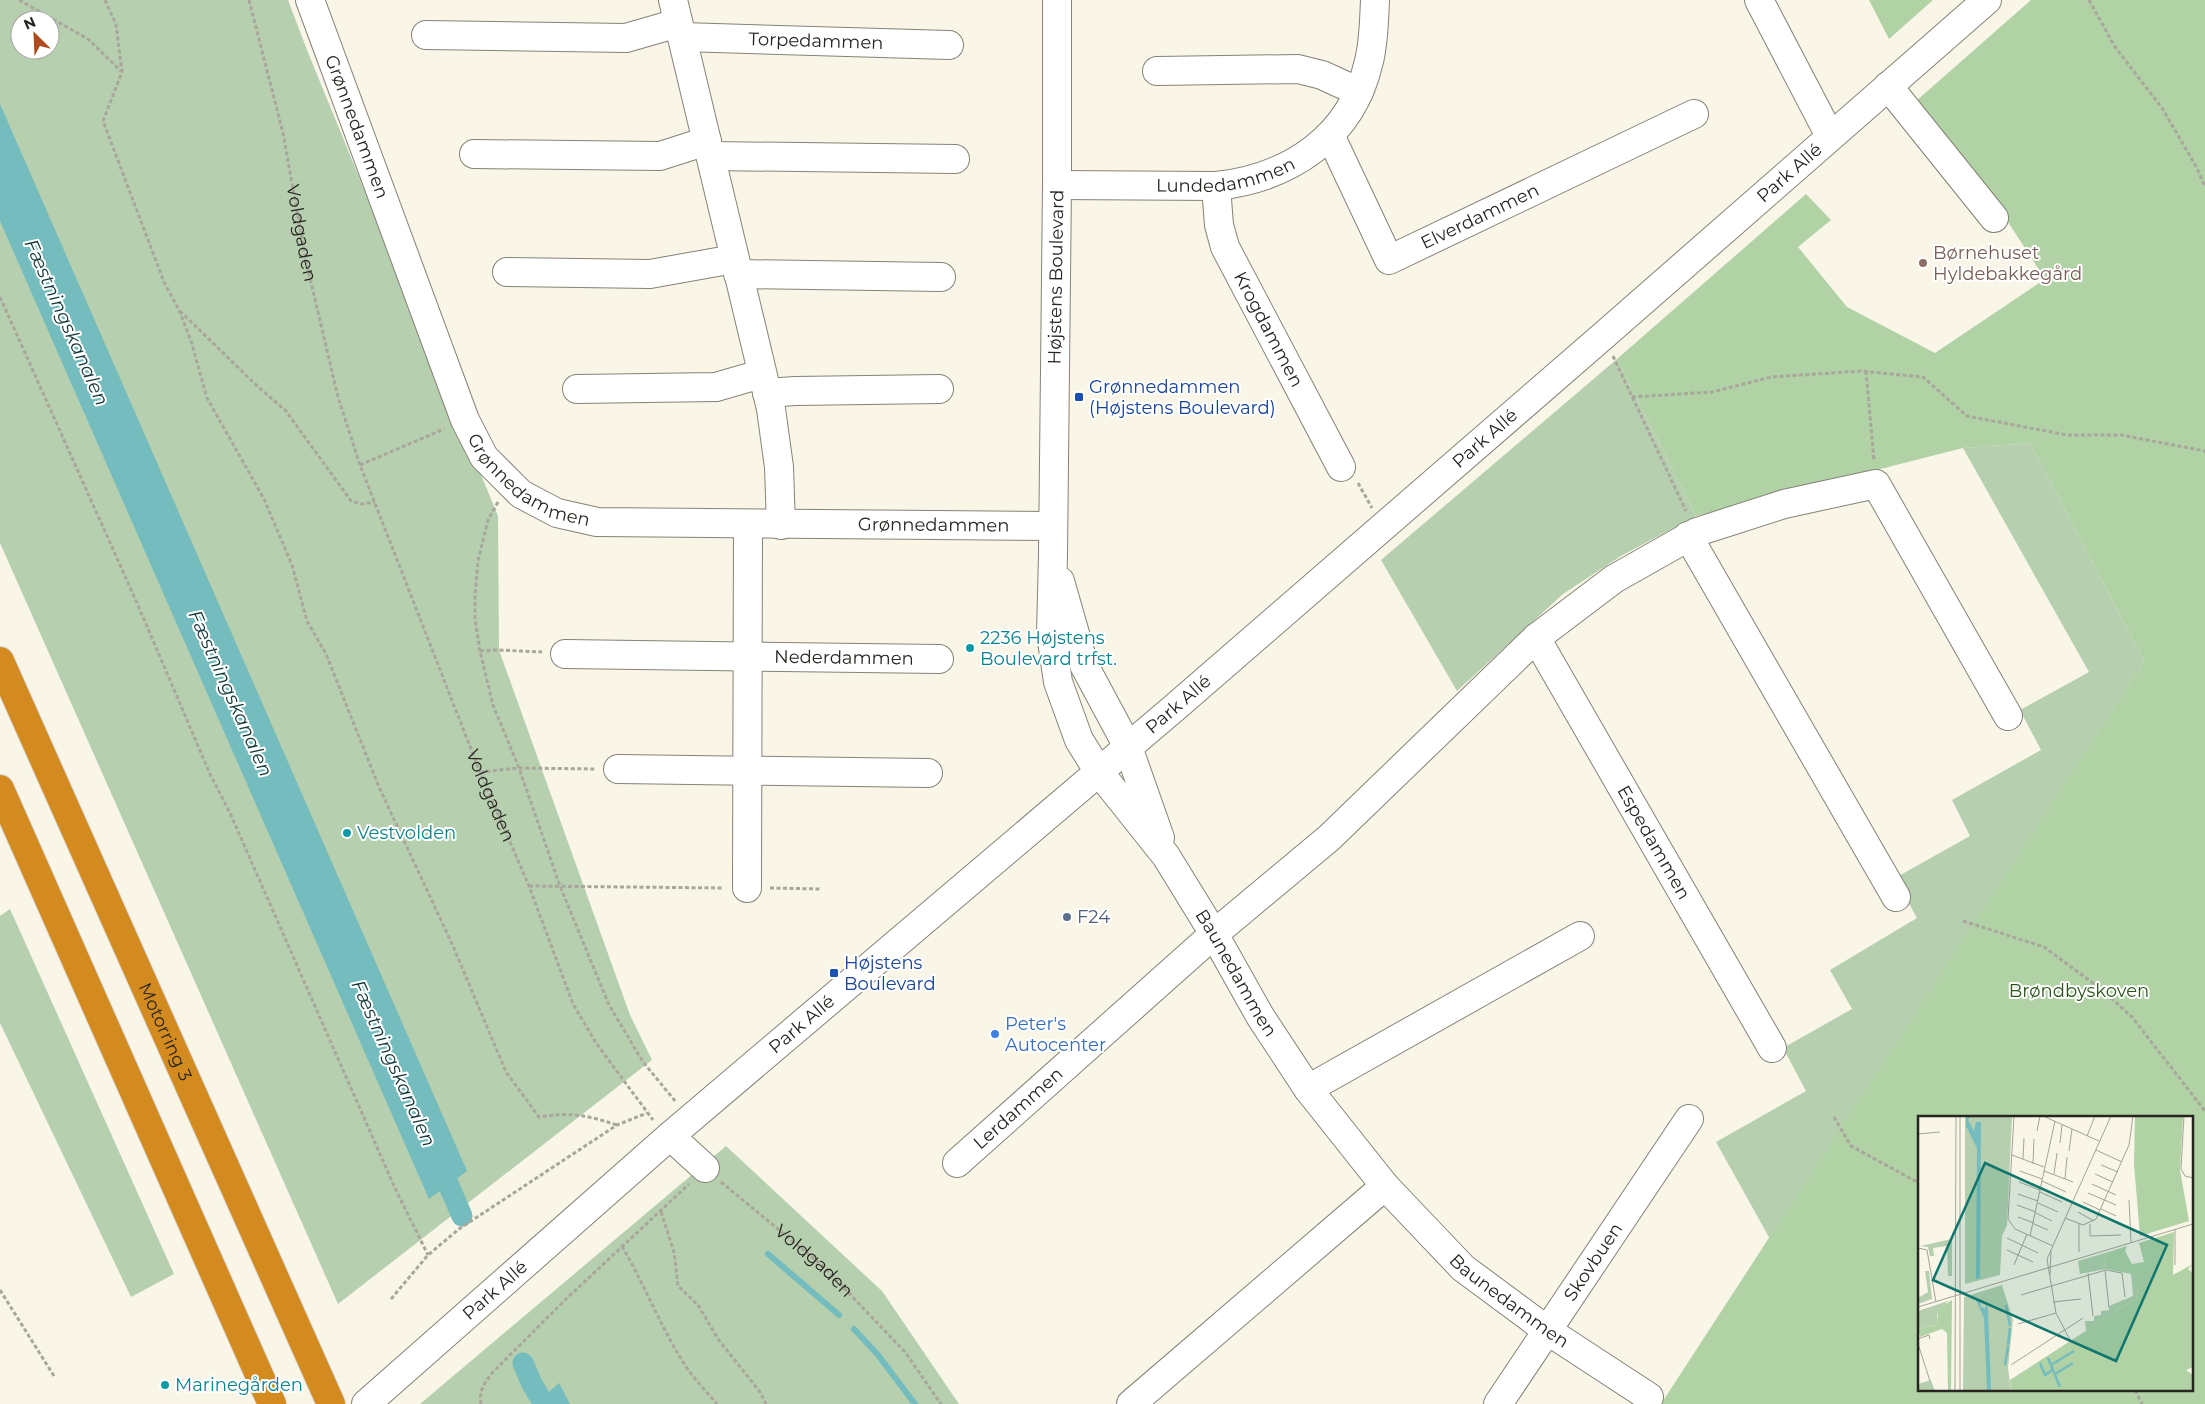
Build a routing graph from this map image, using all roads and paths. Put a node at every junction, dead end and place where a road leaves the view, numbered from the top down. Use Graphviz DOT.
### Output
graph roads {
  1 [pos="19,0"];
  2 [pos="106,0"];
  3 [pos="249,0"];
  4 [pos="310,0"];
  5 [pos="1057,0"];
  6 [pos="1375,0"];
  7 [pos="1759,0"];
  8 [pos="1987,0"];
  9 [pos="2089,0"];
  10 [pos="678,20"];
  11 [pos="426,35"];
  12 [pos="949,45"];
  13 [pos="1156,71"];
  14 [pos="122,72"];
  15 [pos="1888,86"];
  16 [pos="1359,92"];
  17 [pos="1694,114"];
  18 [pos="1330,135"];
  19 [pos="1830,136"];
  20 [pos="709,148"];
  21 [pos="474,154"];
  22 [pos="955,159"];
  23 [pos="1057,185"];
  24 [pos="1216,186"];
  25 [pos="2205,188"];
  26 [pos="1994,218"];
  27 [pos="736,266"];
  28 [pos="507,272"];
  29 [pos="941,277"];
  30 [pos="0,297"];
  31 [pos="178,310"];
  32 [pos="1603,336"];
  33 [pos="1866,372"];
  34 [pos="764,384"];
  35 [pos="577,389"];
  36 [pos="939,389"];
  37 [pos="1632,397"];
  38 [pos="465,420"];
  39 [pos="2205,451"];
  40 [pos="360,465"];
  41 [pos="1341,467"];
  42 [pos="508,481"];
  43 [pos="1876,484"];
  44 [pos="375,502"];
  45 [pos="748,524"];
  46 [pos="781,525"];
  47 [pos="1053,526"];
  48 [pos="1385,526"];
  49 [pos="1693,534"];
  50 [pos="1053,555"];
  51 [pos="1536,638"];
  52 [pos="480,651"];
  53 [pos="565,654"];
  54 [pos="747,657"];
  55 [pos="939,659"];
  56 [pos="0,661"];
  57 [pos="2008,716"];
  58 [pos="1128,747"];
  59 [pos="519,768"];
  60 [pos="618,769"];
  61 [pos="747,771"];
  62 [pos="480,772"];
  63 [pos="1099,772"];
  64 [pos="928,773"];
  65 [pos="0,789"];
  66 [pos="1166,856"];
  67 [pos="529,886"];
  68 [pos="560,886"];
  69 [pos="747,888"];
  70 [pos="820,889"];
  71 [pos="1896,896"];
  72 [pos="1963,921"];
  73 [pos="1214,934"];
  74 [pos="1580,936"];
  75 [pos="1772,1048"];
  76 [pos="1308,1089"];
  77 [pos="2205,1111"];
  78 [pos="1834,1117"];
  79 [pos="1689,1118"];
  80 [pos="690,1119"];
  81 [pos="617,1125"];
  82 [pos="670,1136"];
  83 [pos="957,1163"];
  84 [pos="705,1168"];
  85 [pos="1918,1182"];
  86 [pos="1385,1186"];
  87 [pos="661,1212"];
  88 [pos="622,1246"];
  89 [pos="428,1256"];
  90 [pos="0,1290"];
  91 [pos="391,1299"];
  92 [pos="1548,1331"];
  93 [pos="54,1376"];
  94 [pos="2137,1392"];
  95 [pos="1649,1398"];
  96 [pos="272,1404"];
  97 [pos="331,1404"];
  98 [pos="366,1404"];
  99 [pos="481,1404"];
  100 [pos="717,1404"];
  101 [pos="766,1404"];
  102 [pos="941,1404"];
  103 [pos="1131,1404"];
  104 [pos="1498,1404"];
  105 [pos="2142,1404"];
  1 -- 14 [label="path"];
  2 -- 14 [label="path"];
  3 -- 40 [label="path, Voldgaden"];
  4 -- 38 [label="street, Grønnedammen"];
  5 -- 23 [label="street, Højstens Boulevard"];
  6 -- 16 [label="street, Lundedammen"];
  7 -- 19 [label="street"];
  8 -- 15 [label="street, Park Allé"];
  9 -- 25 [label="path"];
  10 -- 11 [label="street, Torpedammen"];
  10 -- 12 [label="street, Torpedammen"];
  10 -- 20 [label="street"];
  13 -- 16 [label="street"];
  14 -- 31 [label="path"];
  15 -- 19 [label="street, Park Allé"];
  15 -- 26 [label="street"];
  16 -- 18 [label="street, Lundedammen"];
  17 -- 18 [label="street, Elverdammen"];
  18 -- 24 [label="street, Lundedammen"];
  19 -- 32 [label="street, Park Allé"];
  20 -- 21 [label="street"];
  20 -- 22 [label="street"];
  20 -- 27 [label="street"];
  23 -- 24 [label="street, Lundedammen"];
  23 -- 47 [label="street, Højstens Boulevard"];
  24 -- 41 [label="street, Krogdammen"];
  27 -- 28 [label="street"];
  27 -- 29 [label="street"];
  27 -- 34 [label="street"];
  30 -- 89 [label="path"];
  31 -- 44 [label="path"];
  31 -- 81 [label="path"];
  32 -- 37 [label="path"];
  32 -- 48 [label="street, Park Allé"];
  33 -- 37 [label="path"];
  33 -- 39 [label="path"];
  33 -- 43 [label="path"];
  34 -- 35 [label="street"];
  34 -- 36 [label="street"];
  34 -- 46 [label="street"];
  37 -- 49 [label="path"];
  38 -- 40 [label="path"];
  38 -- 42 [label="street, Grønnedammen"];
  40 -- 44 [label="path, Voldgaden"];
  41 -- 48 [label="path"];
  42 -- 45 [label="street, Grønnedammen"];
  42 -- 52 [label="path"];
  43 -- 49 [label="street"];
  43 -- 57 [label="street"];
  44 -- 62 [label="path, Voldgaden"];
  45 -- 46 [label="street, Grønnedammen"];
  45 -- 54 [label="street, Nederdammen"];
  46 -- 47 [label="street, Grønnedammen"];
  47 -- 50 [label="street, Højstens Boulevard"];
  48 -- 58 [label="street, Park Allé"];
  49 -- 51 [label="street"];
  49 -- 71 [label="street"];
  50 -- 58 [label="street, Højstens Boulevard"];
  50 -- 63 [label="street, Højstens Boulevard"];
  51 -- 73 [label="street"];
  51 -- 75 [label="street, Espedammen"];
  52 -- 53 [label="path"];
  52 -- 59 [label="path"];
  53 -- 54 [label="street, Nederdammen"];
  54 -- 55 [label="street, Nederdammen"];
  54 -- 61 [label="street, Nederdammen"];
  56 -- 97 [label="highway, Motorring 3"];
  58 -- 63 [label="street, Park Allé"];
  58 -- 66 [label="street, Baunedammen"];
  59 -- 60 [label="path"];
  59 -- 62 [label="path"];
  59 -- 68 [label="path"];
  60 -- 61 [label="street"];
  61 -- 64 [label="street"];
  61 -- 69 [label="street, Nederdammen"];
  62 -- 67 [label="path, Voldgaden"];
  63 -- 66 [label="street, Baunedammen"];
  63 -- 80 [label="street, Park Allé"];
  65 -- 96 [label="highway"];
  66 -- 73 [label="street, Baunedammen"];
  67 -- 68 [label="path"];
  67 -- 81 [label="path, Voldgaden"];
  68 -- 69 [label="path"];
  68 -- 80 [label="path"];
  69 -- 70 [label="path"];
  72 -- 77 [label="path"];
  73 -- 76 [label="street, Baunedammen"];
  73 -- 83 [label="street, Lerdammen"];
  74 -- 76 [label="street"];
  76 -- 86 [label="street, Baunedammen"];
  78 -- 85 [label="path"];
  79 -- 92 [label="street, Skovbuen"];
  80 -- 82 [label="street, Park Allé"];
  81 -- 89 [label="path"];
  82 -- 84 [label="street"];
  82 -- 98 [label="street, Park Allé"];
  84 -- 87 [label="path"];
  84 -- 102 [label="path, Voldgaden"];
  86 -- 92 [label="street, Baunedammen"];
  86 -- 103 [label="street"];
  87 -- 88 [label="path"];
  87 -- 101 [label="path"];
  88 -- 99 [label="path"];
  88 -- 100 [label="path"];
  89 -- 91 [label="path"];
  90 -- 93 [label="path"];
  92 -- 95 [label="street, Baunedammen"];
  92 -- 104 [label="street, Skovbuen"];
  94 -- 105 [label="path"];
}
